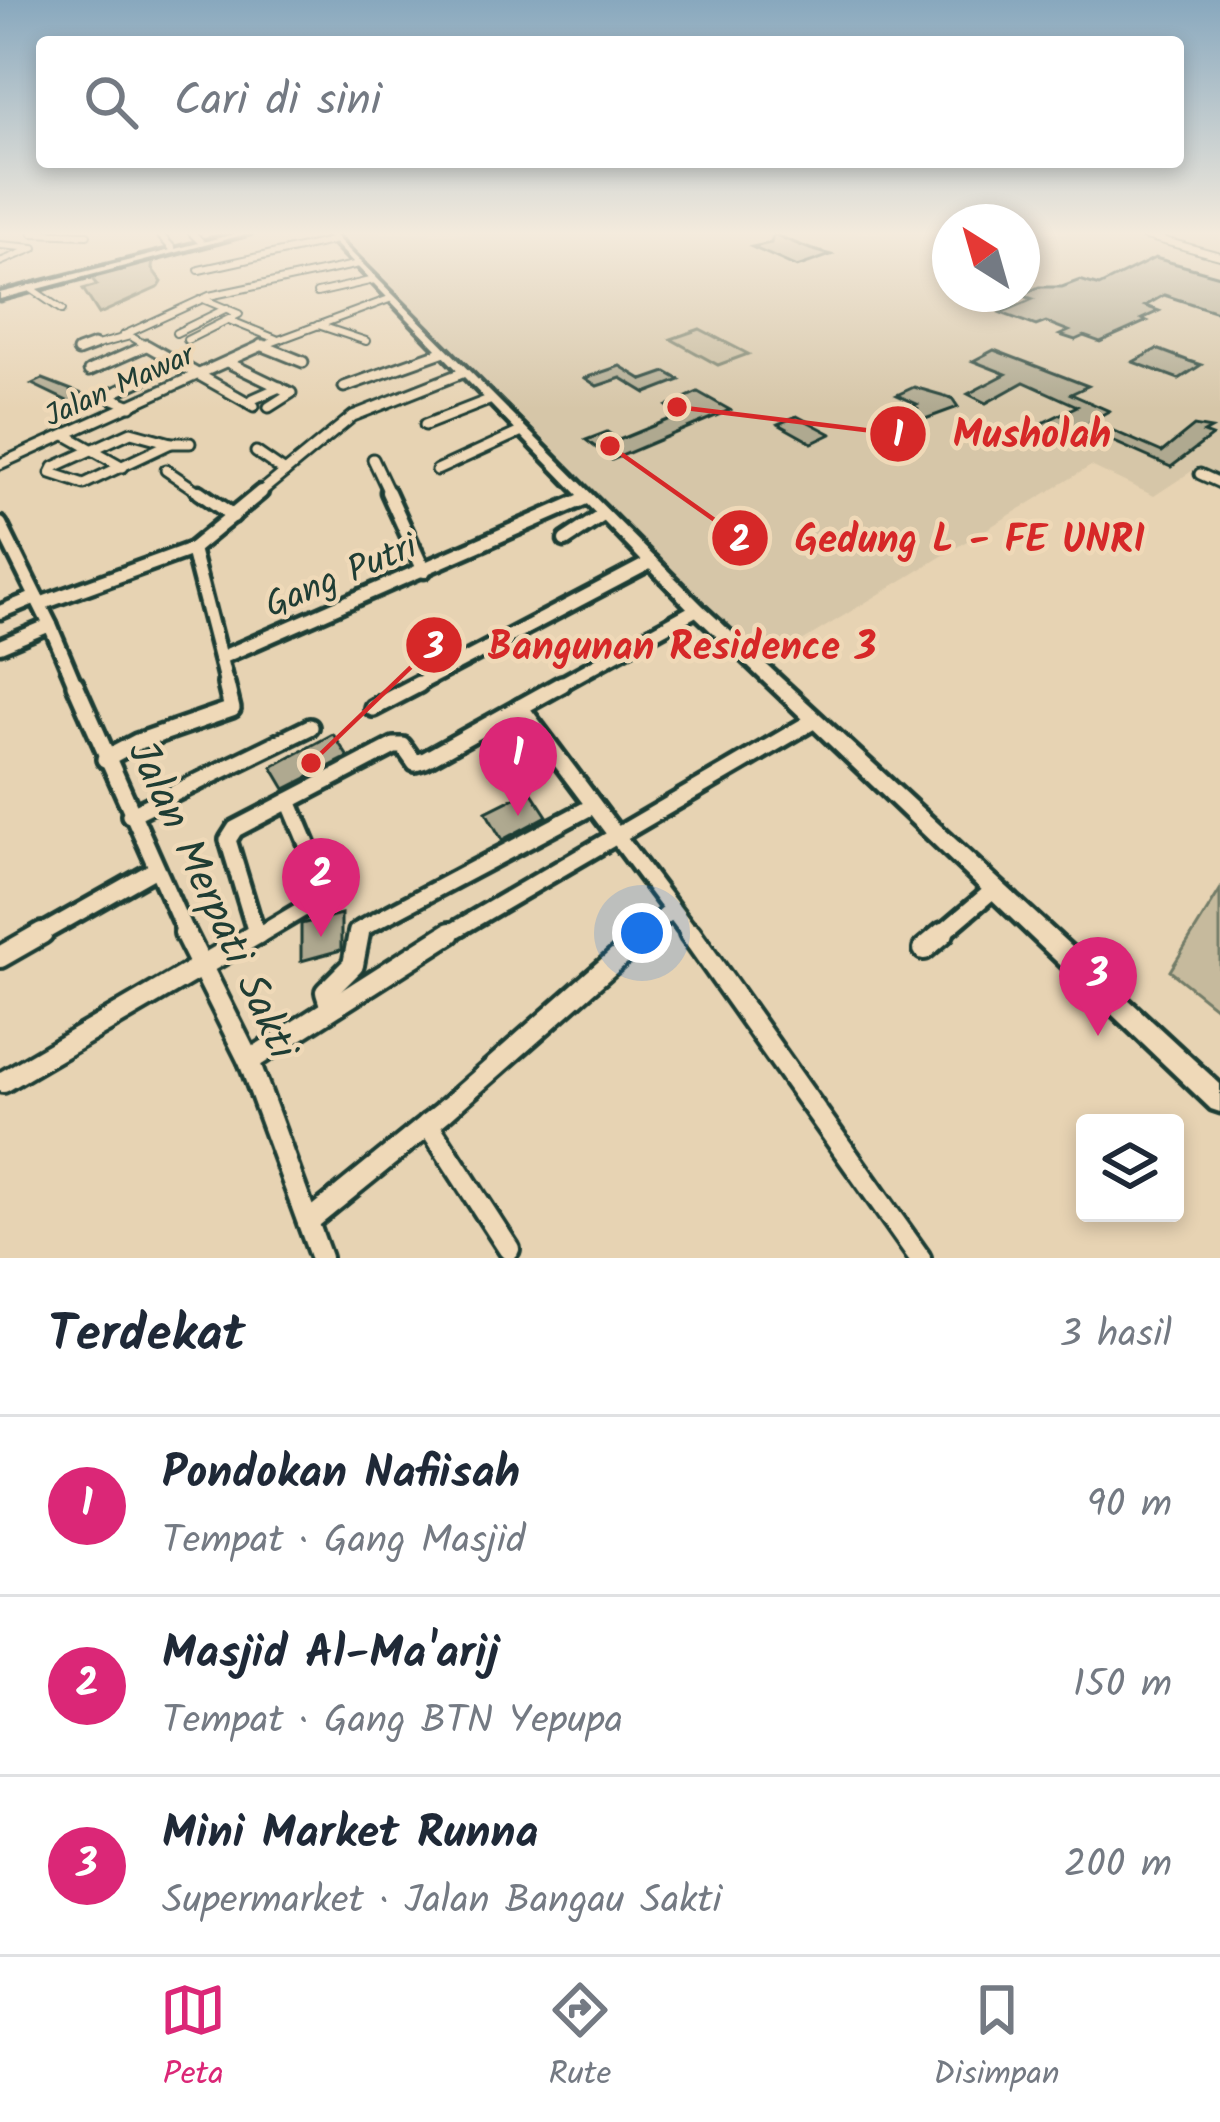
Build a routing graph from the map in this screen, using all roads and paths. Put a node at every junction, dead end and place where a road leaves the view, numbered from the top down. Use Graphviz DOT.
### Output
graph roads {
  1 [pos="35,292"];
  2 [pos="235,292"];
  3 [pos="344,292"];
  4 [pos="363,292"];
  5 [pos="377,292"];
  6 [pos="385,292"];
  7 [pos="340,296"];
  8 [pos="202,299"];
  9 [pos="227,308"];
  10 [pos="62,310"];
  11 [pos="341,316"];
  12 [pos="229,320"];
  13 [pos="317,325"];
  14 [pos="176,333"];
  15 [pos="124,335"];
  16 [pos="276,339"];
  17 [pos="187,340"];
  18 [pos="366,341"];
  19 [pos="262,345"];
  20 [pos="146,346"];
  21 [pos="78,351"];
  22 [pos="442,352"];
  23 [pos="227,362"];
  24 [pos="303,362"];
  25 [pos="167,368"];
  26 [pos="89,371"];
  27 [pos="462,373"];
  28 [pos="198,376"];
  29 [pos="280,387"];
  30 [pos="344,388"];
  31 [pos="488,400"];
  32 [pos="132,406"];
  33 [pos="269,407"];
  34 [pos="425,425"];
  35 [pos="520,432"];
  36 [pos="66,435"];
  37 [pos="171,443"];
  38 [pos="190,443"];
  39 [pos="89,450"];
  40 [pos="256,452"];
  41 [pos="373,459"];
  42 [pos="0,464"];
  43 [pos="123,467"];
  44 [pos="166,470"];
  45 [pos="437,470"];
  46 [pos="285,472"];
  47 [pos="1200,474"];
  48 [pos="1220,483"];
  49 [pos="586,498"];
  50 [pos="602,515"];
  51 [pos="232,516"];
  52 [pos="0,524"];
  53 [pos="565,540"];
  54 [pos="192,549"];
  55 [pos="651,562"];
  56 [pos="424,571"];
  57 [pos="38,600"];
  58 [pos="697,609"];
  59 [pos="0,612"];
  60 [pos="50,625"];
  61 [pos="0,646"];
  62 [pos="220,658"];
  63 [pos="520,707"];
  64 [pos="374,708"];
  65 [pos="813,721"];
  66 [pos="310,728"];
  67 [pos="106,759"];
  68 [pos="289,801"];
  69 [pos="589,808"];
  70 [pos="130,815"];
  71 [pos="614,840"];
  72 [pos="154,870"];
  73 [pos="993,890"];
  74 [pos="672,910"];
  75 [pos="260,935"];
  76 [pos="923,950"];
  77 [pos="0,958"];
  78 [pos="203,967"];
  79 [pos="330,1005"];
  80 [pos="249,1061"];
  81 [pos="3,1082"];
  82 [pos="1220,1100"];
  83 [pos="428,1124"];
  84 [pos="309,1221"];
  85 [pos="509,1249"];
  86 [pos="321,1258"];
  87 [pos="920,1258"];
  1 -- 10 [label="street"];
  2 -- 8 [label="street"];
  3 -- 11 [label="street"];
  4 -- 7 [label="street"];
  5 -- 11 [label="street, Jalan Mawar"];
  6 -- 22 [label="street"];
  8 -- 9 [label="street"];
  8 -- 15 [label="street"];
  9 -- 12 [label="street"];
  9 -- 14 [label="street"];
  11 -- 13 [label="street, Jalan Mawar"];
  12 -- 16 [label="street"];
  12 -- 17 [label="street"];
  13 -- 16 [label="street, Jalan Mawar"];
  13 -- 18 [label="street"];
  15 -- 20 [label="street"];
  15 -- 21 [label="street"];
  16 -- 19 [label="street, Jalan Mawar"];
  19 -- 23 [label="street, Jalan Mawar"];
  19 -- 24 [label="street"];
  20 -- 26 [label="street"];
  20 -- 28 [label="street"];
  22 -- 27 [label="street"];
  22 -- 30 [label="street"];
  23 -- 28 [label="street, Jalan Mawar"];
  23 -- 29 [label="street"];
  25 -- 32 [label="street"];
  27 -- 31 [label="street"];
  27 -- 46 [label="street"];
  28 -- 29 [label="street"];
  28 -- 32 [label="street, Jalan Mawar"];
  29 -- 33 [label="street"];
  31 -- 34 [label="street"];
  31 -- 35 [label="street"];
  32 -- 36 [label="street, Jalan Mawar"];
  35 -- 45 [label="street"];
  35 -- 49 [label="street"];
  36 -- 39 [label="street"];
  36 -- 42 [label="street, Jalan Mawar"];
  37 -- 38 [label="street"];
  37 -- 39 [label="street"];
  37 -- 43 [label="street"];
  39 -- 43 [label="street"];
  39 -- 43 [label="street"];
  40 -- 46 [label="street"];
  41 -- 56 [label="street"];
  44 -- 51 [label="street"];
  46 -- 51 [label="street"];
  47 -- 48 [label="street"];
  49 -- 50 [label="street"];
  49 -- 56 [label="street, Gang Putri"];
  50 -- 53 [label="street"];
  50 -- 55 [label="street"];
  51 -- 54 [label="street"];
  52 -- 57 [label="street"];
  54 -- 57 [label="street"];
  54 -- 62 [label="street"];
  55 -- 58 [label="street"];
  55 -- 64 [label="street"];
  56 -- 62 [label="street, Gang Putri"];
  57 -- 59 [label="street"];
  57 -- 60 [label="street"];
  58 -- 63 [label="street"];
  58 -- 65 [label="street"];
  60 -- 61 [label="street"];
  60 -- 67 [label="street, Jalan Merpati Sakti"];
  62 -- 67 [label="street"];
  63 -- 68 [label="street"];
  63 -- 69 [label="street"];
  65 -- 71 [label="street"];
  65 -- 73 [label="street"];
  66 -- 70 [label="street"];
  67 -- 70 [label="street, Jalan Merpati Sakti"];
  68 -- 75 [label="street"];
  68 -- 75 [label="street"];
  69 -- 71 [label="street"];
  69 -- 79 [label="street"];
  70 -- 72 [label="street, Jalan Merpati Sakti"];
  71 -- 74 [label="street"];
  71 -- 79 [label="street"];
  72 -- 77 [label="street"];
  72 -- 78 [label="street, Jalan Merpati Sakti"];
  73 -- 76 [label="street"];
  73 -- 82 [label="street"];
  74 -- 83 [label="street"];
  74 -- 87 [label="street"];
  75 -- 78 [label="street"];
  78 -- 80 [label="street, Jalan Merpati Sakti"];
  78 -- 81 [label="street"];
  79 -- 80 [label="street"];
  80 -- 84 [label="street, Jalan Merpati Sakti"];
  83 -- 84 [label="street"];
  83 -- 85 [label="street"];
  84 -- 86 [label="street, Jalan Merpati Sakti"];
}
